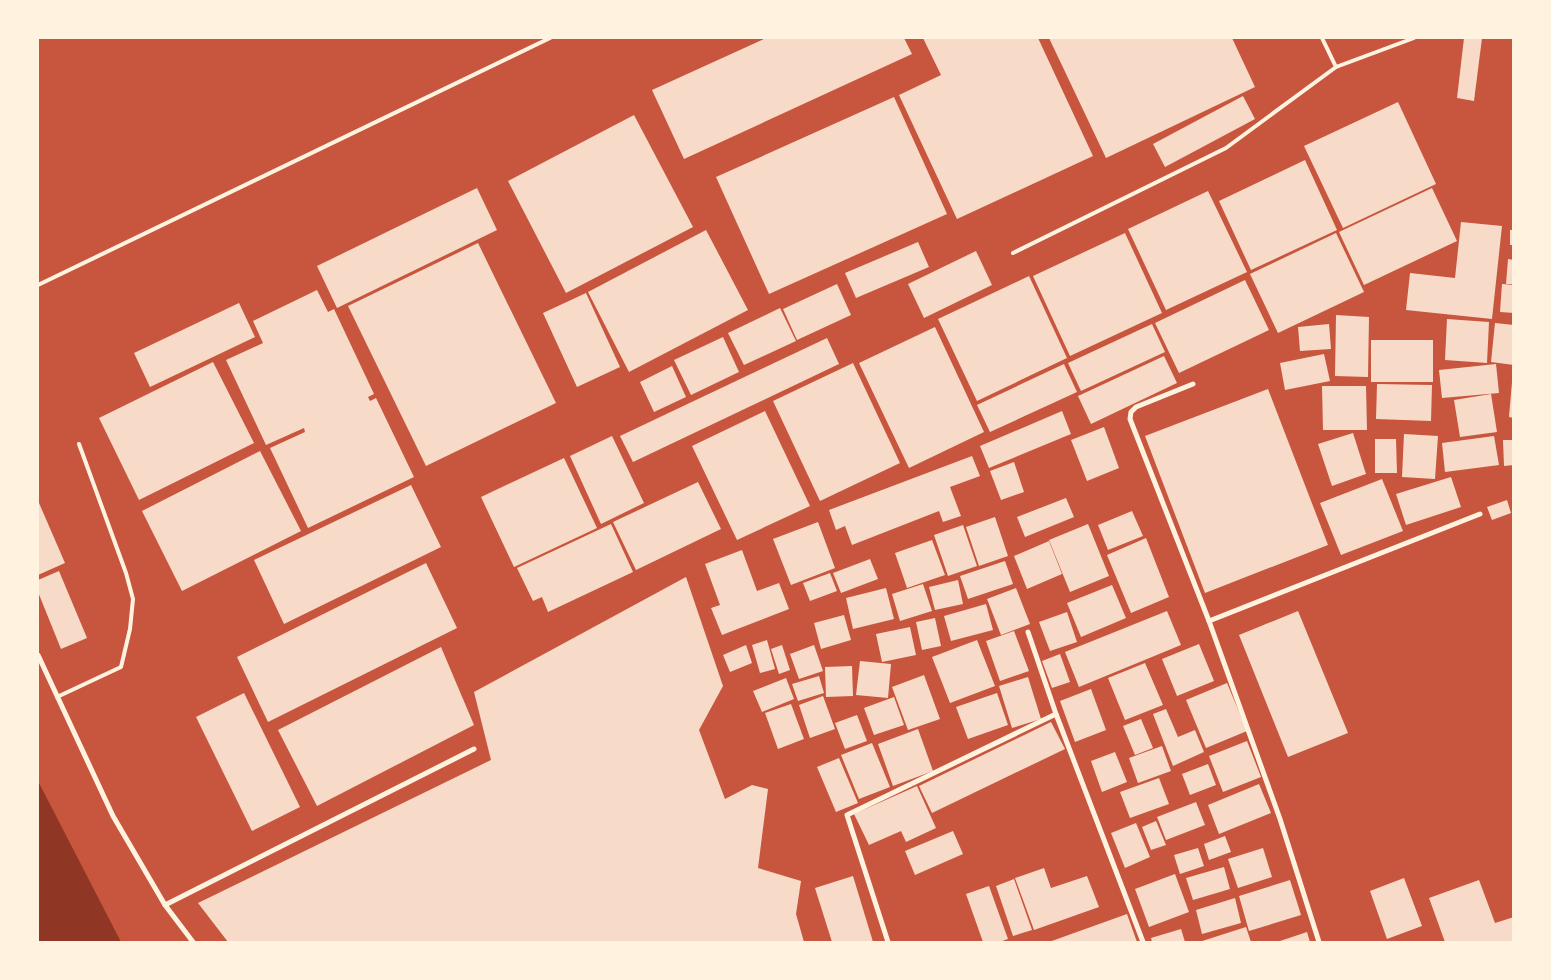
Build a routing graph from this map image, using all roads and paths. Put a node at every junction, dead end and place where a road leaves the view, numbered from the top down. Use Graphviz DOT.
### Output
graph roads {
  1 [pos="550,38"];
  2 [pos="1322,38"];
  3 [pos="1414,38"];
  4 [pos="1336,66"];
  5 [pos="1013,253"];
  6 [pos="38,285"];
  7 [pos="1193,384"];
  8 [pos="79,444"];
  9 [pos="1480,514"];
  10 [pos="1209,621"];
  11 [pos="1028,632"];
  12 [pos="38,655"];
  13 [pos="57,697"];
  14 [pos="1056,714"];
  15 [pos="474,749"];
  16 [pos="166,904"];
  17 [pos="193,942"];
  18 [pos="888,942"];
  19 [pos="1143,942"];
  20 [pos="1319,942"];
  1 -- 6 [label="lane"];
  2 -- 4 [label="lane"];
  3 -- 4 [label="lane"];
  4 -- 5 [label="lane"];
  7 -- 10 [label="street"];
  8 -- 13 [label="lane"];
  9 -- 10 [label="street"];
  10 -- 20 [label="street"];
  11 -- 14 [label="street"];
  12 -- 13 [label="street"];
  13 -- 16 [label="street"];
  14 -- 18 [label="street"];
  14 -- 19 [label="street"];
  15 -- 16 [label="street"];
  16 -- 17 [label="street"];
}
